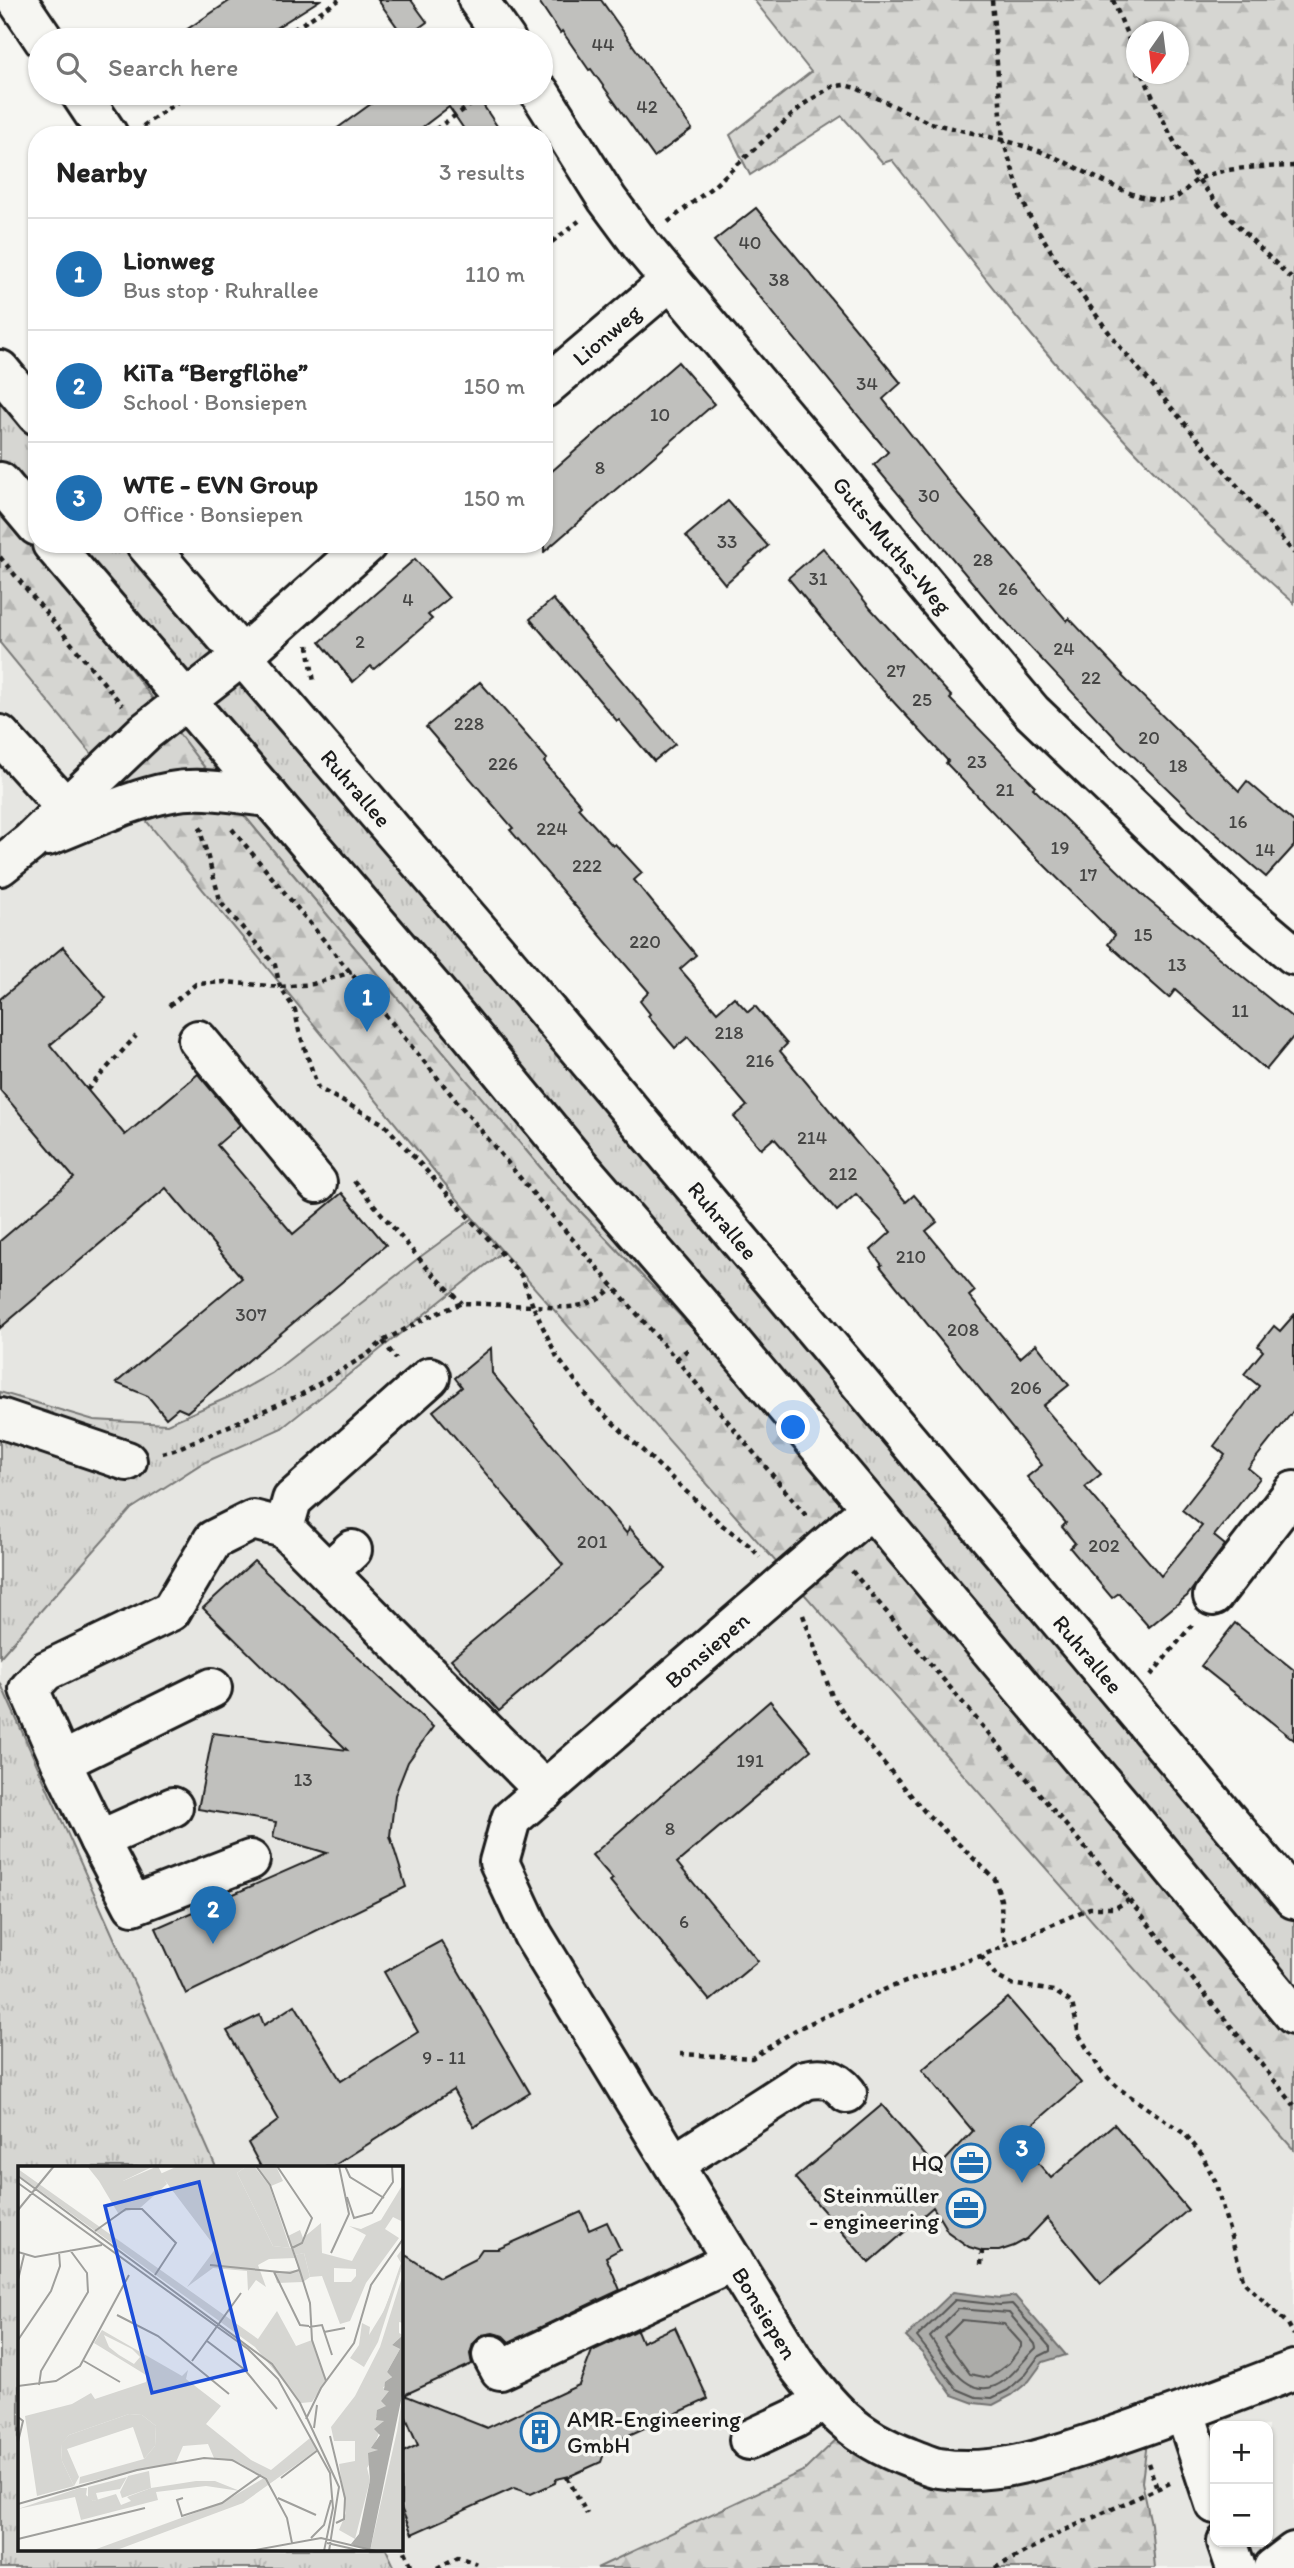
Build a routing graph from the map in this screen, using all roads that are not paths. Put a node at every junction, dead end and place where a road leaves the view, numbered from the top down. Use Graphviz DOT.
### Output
graph roads {
  1 [pos="17,0"];
  2 [pos="478,0"];
  3 [pos="36,28"];
  4 [pos="498,28"];
  5 [pos="94,105"];
  6 [pos="548,105"];
  7 [pos="119,126"];
  8 [pos="670,281"];
  9 [pos="0,370"];
  10 [pos="553,380"];
  11 [pos="28,404"];
  12 [pos="0,482"];
  13 [pos="28,515"];
  14 [pos="60,553"];
  15 [pos="154,553"];
  16 [pos="357,553"];
  17 [pos="242,657"];
  18 [pos="185,699"];
  19 [pos="0,735"];
  20 [pos="269,797"];
  21 [pos="66,808"];
  22 [pos="29,842"];
  23 [pos="0,866"];
  24 [pos="1294,955"];
  25 [pos="198,1040"];
  26 [pos="317,1183"];
  27 [pos="430,1377"];
  28 [pos="0,1418"];
  29 [pos="127,1461"];
  30 [pos="1294,1491"];
  31 [pos="870,1509"];
  32 [pos="284,1528"];
  33 [pos="1281,1534"];
  34 [pos="1213,1596"];
  35 [pos="212,1688"];
  36 [pos="61,1762"];
  37 [pos="545,1791"];
  38 [pos="173,1807"];
  39 [pos="99,1840"];
  40 [pos="250,1860"];
  41 [pos="1294,1899"];
  42 [pos="1294,2015"];
  43 [pos="847,2093"];
  44 [pos="674,2164"];
  45 [pos="733,2261"];
  46 [pos="492,2355"];
  47 [pos="1294,2370"];
  48 [pos="823,2400"];
  49 [pos="1185,2413"];
  50 [pos="750,2440"];
  51 [pos="1210,2489"];
  52 [pos="1229,2547"];
  53 [pos="1294,2552"];
  54 [pos="1236,2568"];
  55 [pos="1273,2568"];
  1 -- 3 [label="street"];
  2 -- 4 [label="street"];
  5 -- 7 [label="street"];
  6 -- 8 [label="street, Guts-Muths-Weg"];
  8 -- 10 [label="street, Lionweg"];
  8 -- 24 [label="street, Guts-Muths-Weg"];
  9 -- 11 [label="street"];
  12 -- 13 [label="street"];
  14 -- 18 [label="street"];
  15 -- 17 [label="street, Ruhrallee"];
  16 -- 17 [label="street"];
  17 -- 18 [label="street"];
  17 -- 41 [label="street, Ruhrallee"];
  18 -- 20 [label="street"];
  18 -- 21 [label="street"];
  19 -- 21 [label="street"];
  20 -- 22 [label="street"];
  20 -- 31 [label="street"];
  21 -- 22 [label="street"];
  22 -- 23 [label="street"];
  25 -- 26 [label="street"];
  27 -- 32 [label="street"];
  28 -- 29 [label="street"];
  30 -- 33 [label="street"];
  31 -- 37 [label="street, Bonsiepen"];
  31 -- 42 [label="street"];
  32 -- 36 [label="street"];
  32 -- 37 [label="street"];
  33 -- 34 [label="street"];
  35 -- 36 [label="street"];
  36 -- 39 [label="street"];
  37 -- 44 [label="street, Bonsiepen"];
  38 -- 39 [label="street"];
  39 -- 40 [label="street"];
  43 -- 44 [label="street"];
  44 -- 45 [label="street, Bonsiepen"];
  45 -- 46 [label="street"];
  45 -- 48 [label="street, Bonsiepen"];
  47 -- 49 [label="street, Bonsiepen"];
  48 -- 49 [label="street, Bonsiepen"];
  48 -- 50 [label="street"];
  49 -- 51 [label="street"];
  52 -- 54 [label="street"];
  53 -- 55 [label="street"];
}
